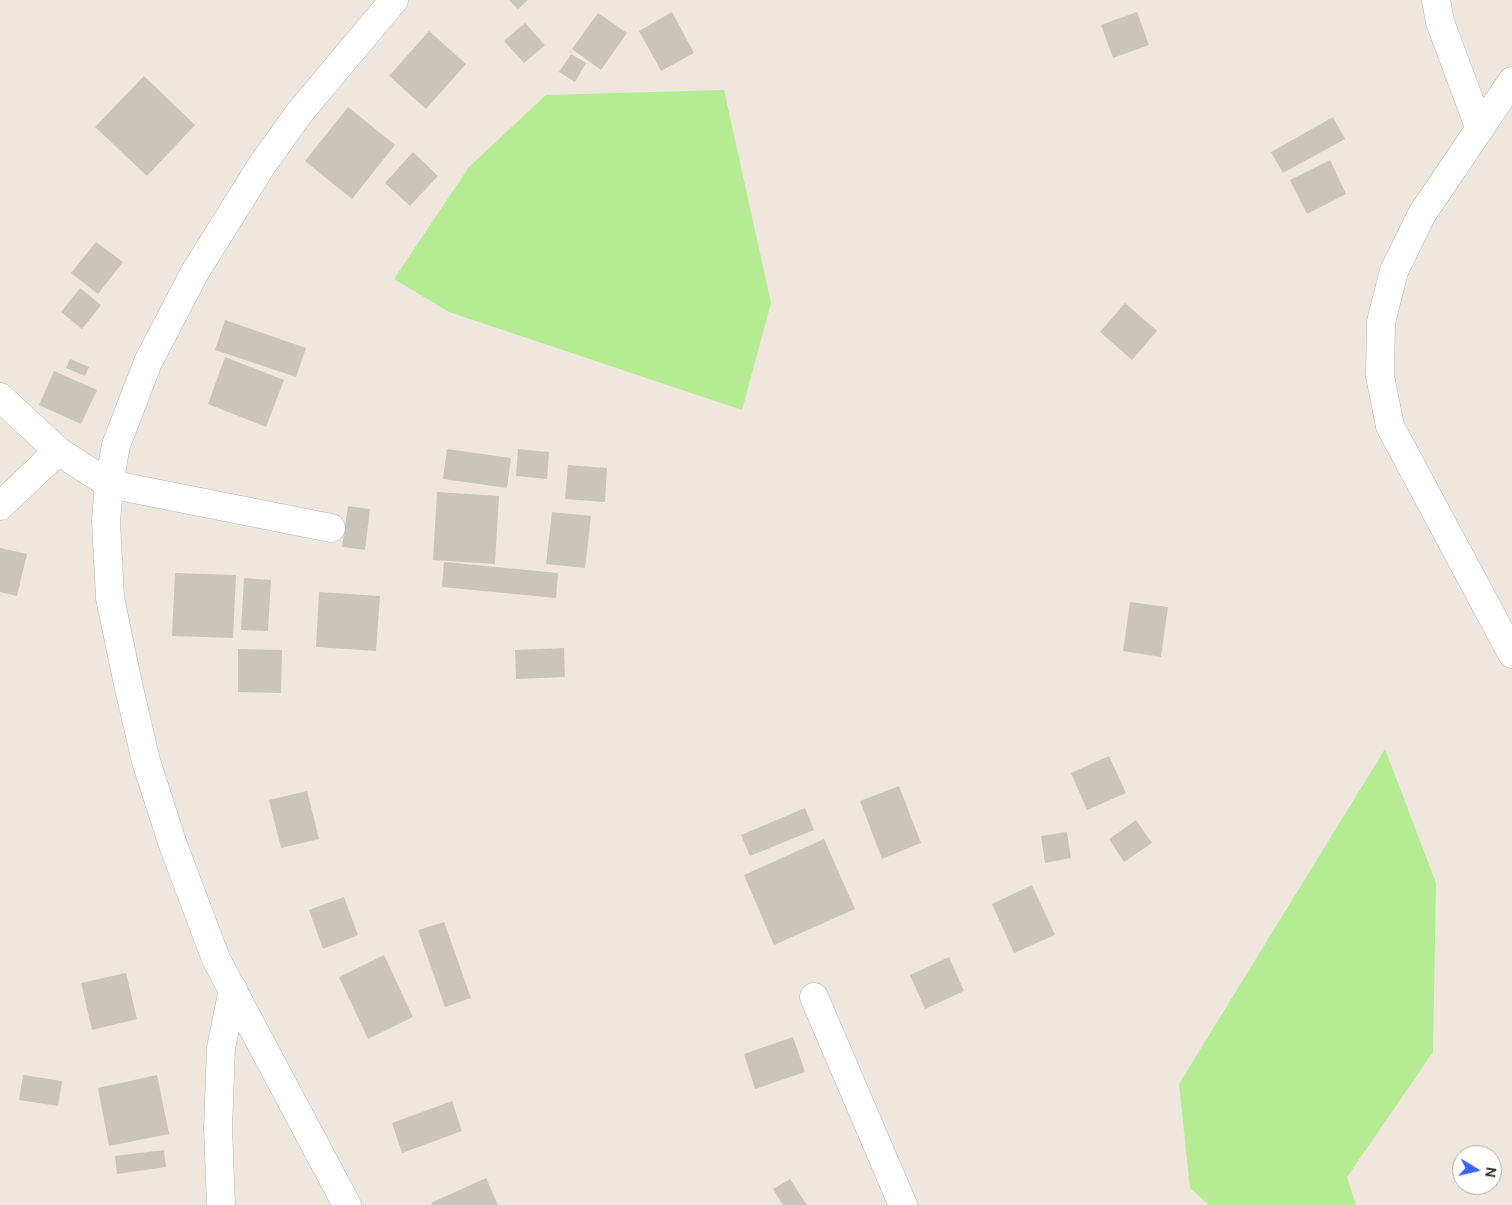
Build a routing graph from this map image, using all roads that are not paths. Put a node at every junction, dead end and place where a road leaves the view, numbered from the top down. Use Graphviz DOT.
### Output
graph roads {
  1 [pos="394,0"];
  2 [pos="1436,0"];
  3 [pos="1512,81"];
  4 [pos="1480,129"];
  5 [pos="0,397"];
  6 [pos="58,451"];
  7 [pos="109,484"];
  8 [pos="0,506"];
  9 [pos="331,528"];
  10 [pos="1512,654"];
  11 [pos="233,989"];
  12 [pos="814,997"];
  13 [pos="221,1205"];
  14 [pos="347,1205"];
  15 [pos="903,1205"];
  1 -- 7 [label="street"];
  2 -- 4 [label="street"];
  3 -- 4 [label="street"];
  4 -- 10 [label="street"];
  5 -- 6 [label="street"];
  6 -- 7 [label="street"];
  6 -- 8 [label="street"];
  7 -- 9 [label="street"];
  7 -- 11 [label="street"];
  11 -- 13 [label="street"];
  11 -- 14 [label="street"];
  12 -- 15 [label="street"];
}
